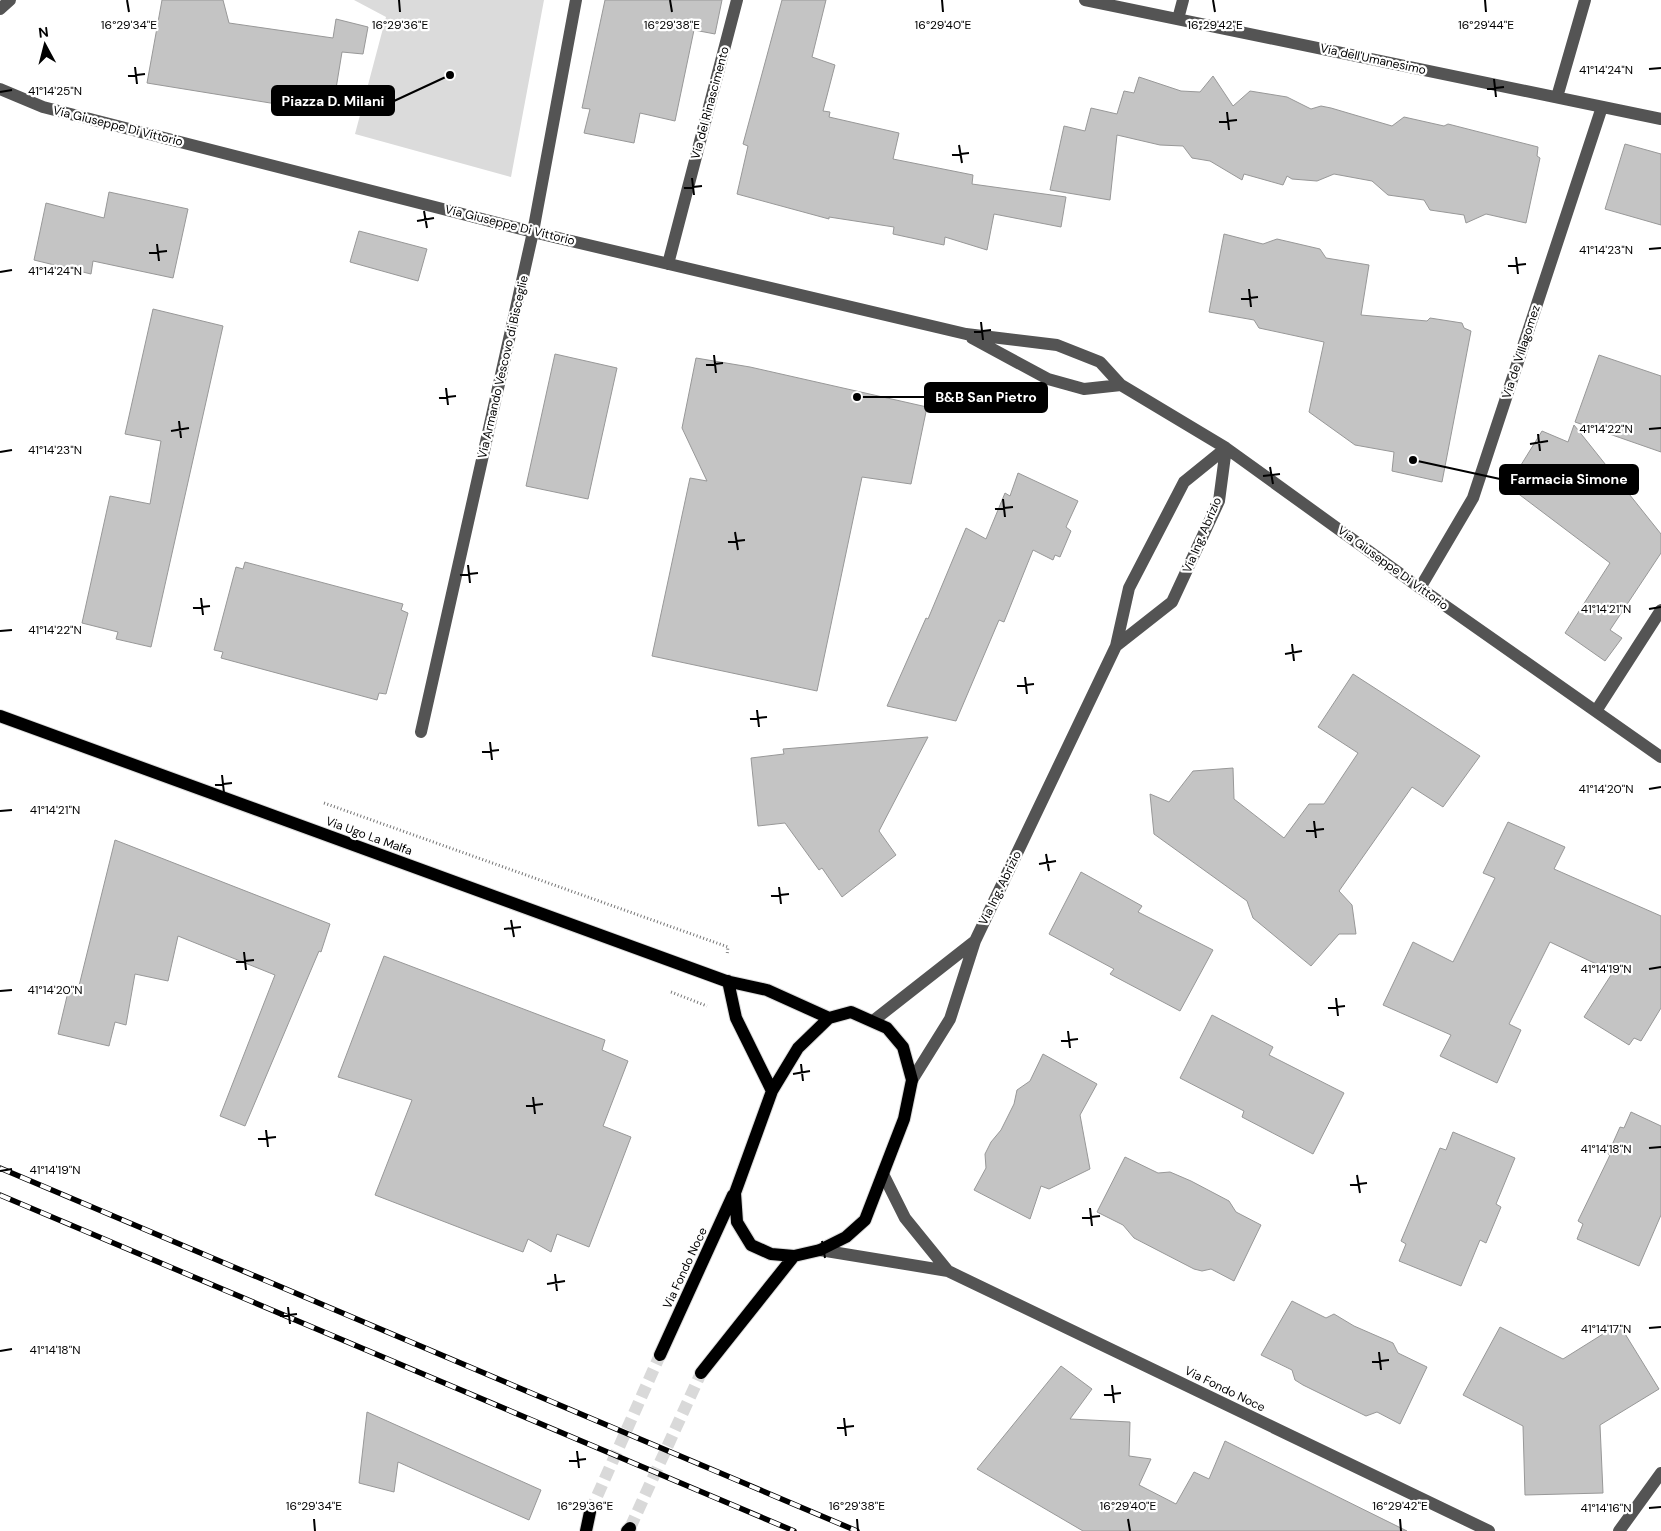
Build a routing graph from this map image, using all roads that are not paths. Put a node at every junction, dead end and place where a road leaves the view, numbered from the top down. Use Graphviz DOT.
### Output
graph roads {
  1 [pos="10,0"];
  2 [pos="576,0"];
  3 [pos="737,0"];
  4 [pos="1085,0"];
  5 [pos="1183,0"];
  6 [pos="1585,0"];
  7 [pos="0,8"];
  8 [pos="1178,19"];
  9 [pos="0,90"];
  10 [pos="1557,97"];
  11 [pos="1602,107"];
  12 [pos="1661,119"];
  13 [pos="533,232"];
  14 [pos="668,264"];
  15 [pos="966,334"];
  16 [pos="1121,385"];
  17 [pos="1226,448"];
  18 [pos="1420,588"];
  19 [pos="1661,610"];
  20 [pos="1116,646"];
  21 [pos="1596,711"];
  22 [pos="0,716"];
  23 [pos="421,732"];
  24 [pos="1661,757"];
  25 [pos="975,941"];
  26 [pos="728,981"];
  27 [pos="829,1018"];
  28 [pos="873,1021"];
  29 [pos="912,1080"];
  30 [pos="772,1091"];
  31 [pos="883,1174"];
  32 [pos="734,1193"];
  33 [pos="820,1250"];
  34 [pos="794,1256"];
  35 [pos="948,1271"];
  36 [pos="660,1355"];
  37 [pos="701,1373"];
  38 [pos="1661,1473"];
  39 [pos="590,1512"];
  40 [pos="586,1531"];
  41 [pos="1490,1531"];
  42 [pos="1619,1531"];
  1 -- 7 [label="street"];
  2 -- 13 [label="street, Via Armando Vescovo di Bisceglie"];
  3 -- 14 [label="street, Via del Rinascimento"];
  4 -- 8 [label="street, Via dell'Umanesimo"];
  5 -- 8 [label="street"];
  6 -- 10 [label="street"];
  8 -- 10 [label="street, Via dell'Umanesimo"];
  9 -- 13 [label="street, Via Giuseppe Di Vittorio"];
  10 -- 11 [label="street, Via dell'Umanesimo"];
  11 -- 12 [label="street, Via dell'Umanesimo"];
  11 -- 18 [label="street, Via de Villagomez"];
  13 -- 14 [label="street, Via Giuseppe Di Vittorio"];
  13 -- 23 [label="street, Via Armando Vescovo di Bisceglie"];
  14 -- 15 [label="street, Via Giuseppe Di Vittorio"];
  15 -- 16 [label="street, Via Giuseppe Di Vittorio"];
  15 -- 16 [label="street, Via Giuseppe Di Vittorio"];
  16 -- 17 [label="street, Via Giuseppe Di Vittorio"];
  17 -- 18 [label="street, Via Giuseppe Di Vittorio"];
  17 -- 20 [label="street, Via Ing. Abrizio"];
  17 -- 20 [label="street, Via Ing. Abrizio"];
  18 -- 21 [label="street, Via Giuseppe Di Vittorio"];
  19 -- 21 [label="street"];
  20 -- 25 [label="street, Via Ing. Abrizio"];
  21 -- 24 [label="street, Via Giuseppe Di Vittorio"];
  22 -- 26 [label="main road, Via Ugo La Malfa"];
  25 -- 28 [label="street, Via Ing. Abrizio"];
  25 -- 29 [label="street, Via Ing. Abrizio"];
  26 -- 27 [label="main road, Via Ugo La Malfa"];
  26 -- 30 [label="main road"];
  27 -- 28 [label="main road"];
  27 -- 30 [label="main road, Via Fondo Noce"];
  28 -- 29 [label="main road"];
  29 -- 31 [label="main road"];
  30 -- 32 [label="main road, Via Fondo Noce"];
  31 -- 33 [label="main road"];
  31 -- 35 [label="street, Via Fondo Noce"];
  32 -- 34 [label="main road"];
  32 -- 36 [label="main road, Via Fondo Noce"];
  33 -- 34 [label="main road"];
  33 -- 35 [label="street, Via Fondo Noce"];
  34 -- 37 [label="main road"];
  35 -- 41 [label="street, Via Fondo Noce"];
  38 -- 42 [label="street"];
  39 -- 40 [label="main road"];
}
